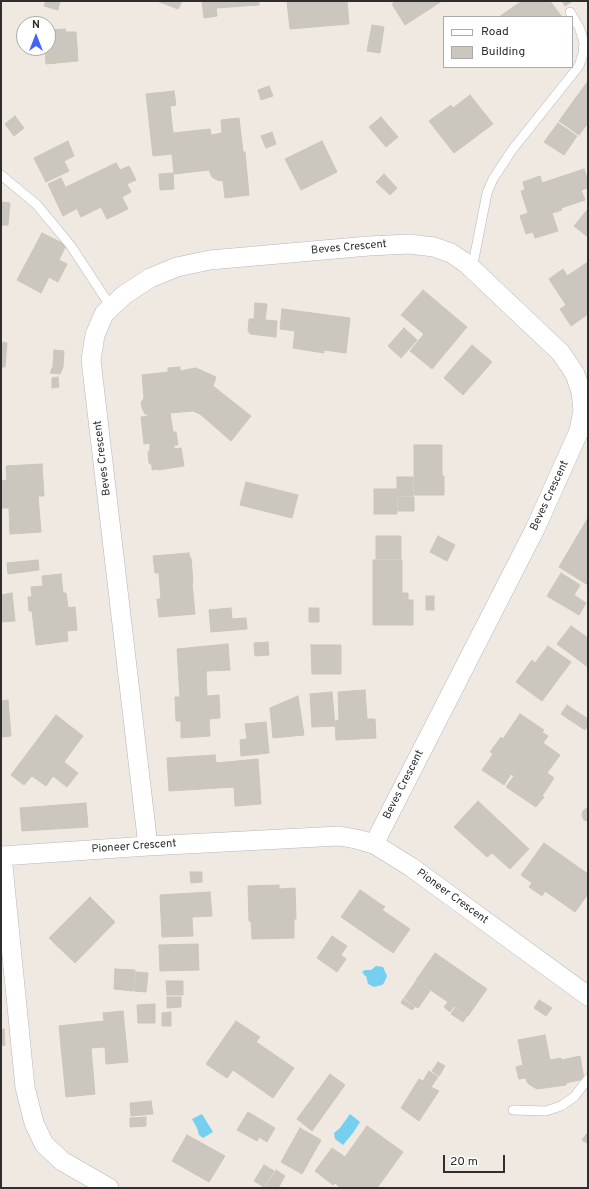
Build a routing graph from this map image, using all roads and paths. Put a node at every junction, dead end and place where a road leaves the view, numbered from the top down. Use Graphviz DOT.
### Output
graph roads {
  1 [pos="570,12"];
  2 [pos="572,16"];
  3 [pos="573,17"];
  4 [pos="1,175"];
  5 [pos="472,269"];
  6 [pos="111,307"];
  7 [pos="374,844"];
  8 [pos="148,846"];
  9 [pos="1,856"];
  10 [pos="588,996"];
  11 [pos="588,1080"];
  12 [pos="513,1110"];
  13 [pos="109,1188"];
  1 -- 2 [label="lane"];
  3 -- 5 [label="lane"];
  4 -- 6 [label="lane"];
  5 -- 6 [label="street, Beves Crescent"];
  5 -- 7 [label="street, Beves Crescent"];
  6 -- 8 [label="street, Beves Crescent"];
  7 -- 8 [label="street, Pioneer Crescent"];
  7 -- 10 [label="street, Pioneer Crescent"];
  8 -- 9 [label="street, Pioneer Crescent"];
  9 -- 13 [label="street, Pioneer Crescent"];
  11 -- 12 [label="lane"];
}
